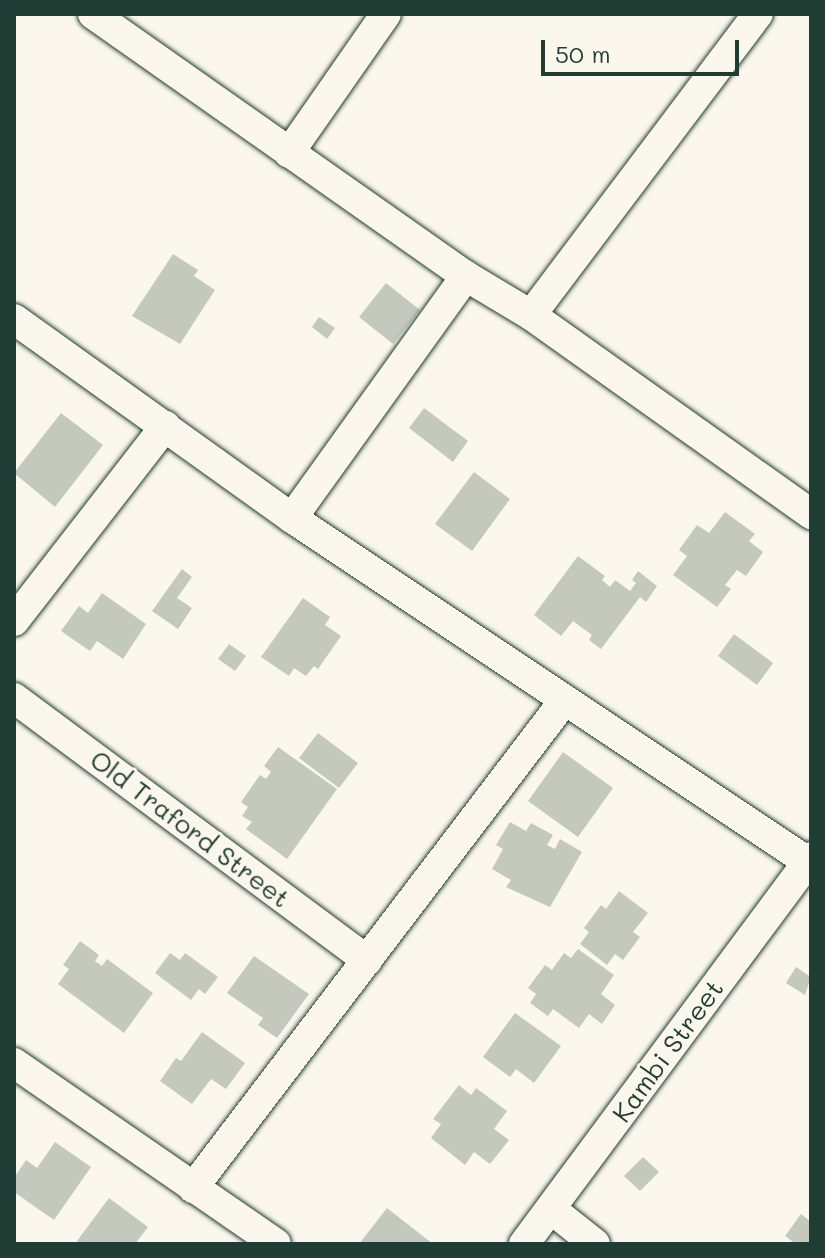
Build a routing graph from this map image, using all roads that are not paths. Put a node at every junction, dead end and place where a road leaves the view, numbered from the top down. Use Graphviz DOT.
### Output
graph roads {
  1 [pos="93,14"];
  2 [pos="386,14"];
  3 [pos="758,14"];
  4 [pos="289,153"];
  5 [pos="466,276"];
  6 [pos="531,315"];
  7 [pos="14,319"];
  8 [pos="165,426"];
  9 [pos="811,514"];
  10 [pos="292,518"];
  11 [pos="14,621"];
  12 [pos="14,698"];
  13 [pos="564,701"];
  14 [pos="809,859"];
  15 [pos="367,960"];
  16 [pos="14,1063"];
  17 [pos="193,1188"];
  18 [pos="551,1209"];
  19 [pos="276,1244"];
  20 [pos="524,1244"];
  21 [pos="595,1244"];
  1 -- 4 [label="street"];
  2 -- 4 [label="street"];
  3 -- 6 [label="street"];
  4 -- 5 [label="street"];
  5 -- 6 [label="street"];
  5 -- 10 [label="street"];
  6 -- 9 [label="street"];
  7 -- 8 [label="street"];
  8 -- 10 [label="street"];
  8 -- 11 [label="street"];
  10 -- 13 [label="street"];
  12 -- 15 [label="street, Old Traford Street"];
  13 -- 14 [label="street"];
  13 -- 15 [label="street"];
  14 -- 18 [label="street, Kambi Street"];
  15 -- 17 [label="street"];
  16 -- 17 [label="street"];
  17 -- 19 [label="street"];
  18 -- 20 [label="street, Kambi Street"];
  18 -- 21 [label="street"];
}
